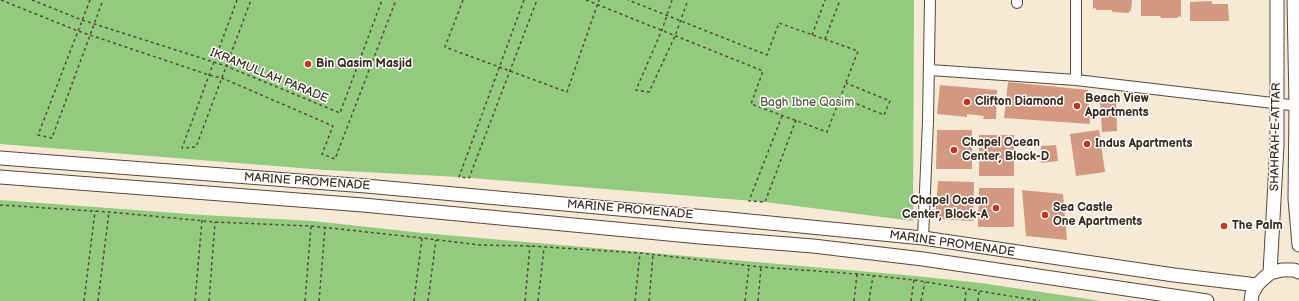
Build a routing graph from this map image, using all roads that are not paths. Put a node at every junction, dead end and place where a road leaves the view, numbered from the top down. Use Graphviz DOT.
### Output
graph roads {
  1 [pos="930,0"];
  2 [pos="1076,0"];
  3 [pos="1277,0"];
  4 [pos="1294,0"];
  5 [pos="1297,44"];
  6 [pos="930,70"];
  7 [pos="1076,80"];
  8 [pos="1278,103"];
  9 [pos="1297,106"];
  10 [pos="0,158"];
  11 [pos="1297,166"];
  12 [pos="0,177"];
  13 [pos="314,182"];
  14 [pos="366,186"];
  15 [pos="310,202"];
  16 [pos="363,205"];
  17 [pos="922,238"];
  18 [pos="1299,245"];
  19 [pos="1299,272"];
  20 [pos="1270,273"];
  21 [pos="1257,286"];
  22 [pos="1207,301"];
  23 [pos="1251,301"];
  1 -- 6 [label="street"];
  2 -- 7 [label="street"];
  3 -- 8 [label="main road, SHAHRAH-E-ATTAR"];
  4 -- 5 [label="main road, SHAHRAH-E-ATTAR"];
  5 -- 9 [label="main road, SHAHRAH-E-ATTAR"];
  6 -- 7 [label="street"];
  6 -- 17 [label="street"];
  7 -- 8 [label="street"];
  8 -- 9 [label="street"];
  8 -- 20 [label="main road, SHAHRAH-E-ATTAR"];
  9 -- 11 [label="main road, SHAHRAH-E-ATTAR"];
  10 -- 13 [label="main road, MARINE PROMENADE"];
  11 -- 18 [label="main road, SHAHRAH-E-ATTAR"];
  12 -- 15 [label="main road, MARINE PROMENADE"];
  13 -- 14 [label="main road, MARINE PROMENADE"];
  13 -- 15 [label="main road"];
  14 -- 16 [label="main road"];
  14 -- 17 [label="main road, MARINE PROMENADE"];
  15 -- 16 [label="main road, MARINE PROMENADE"];
  16 -- 22 [label="main road, MARINE PROMENADE"];
  17 -- 21 [label="main road, MARINE PROMENADE"];
  19 -- 20 [label="main road"];
  20 -- 21 [label="main road"];
  21 -- 23 [label="main road"];
}
